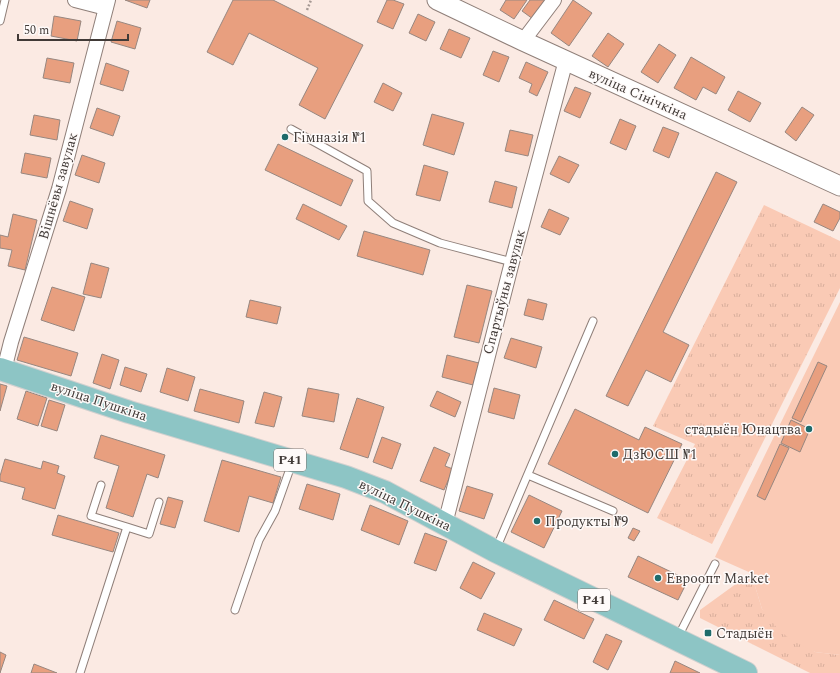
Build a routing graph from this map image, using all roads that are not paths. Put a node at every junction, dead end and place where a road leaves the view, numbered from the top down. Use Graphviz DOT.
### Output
graph roads {
  1 [pos="5,0"];
  2 [pos="75,0"];
  3 [pos="437,0"];
  4 [pos="554,0"];
  5 [pos="107,4"];
  6 [pos="0,21"];
  7 [pos="523,41"];
  8 [pos="566,60"];
  9 [pos="290,129"];
  10 [pos="840,186"];
  11 [pos="512,262"];
  12 [pos="593,321"];
  13 [pos="2,370"];
  14 [pos="293,460"];
  15 [pos="528,475"];
  16 [pos="101,484"];
  17 [pos="159,502"];
  18 [pos="613,511"];
  19 [pos="445,524"];
  20 [pos="127,527"];
  21 [pos="495,552"];
  22 [pos="714,564"];
  23 [pos="235,610"];
  24 [pos="676,640"];
  25 [pos="740,672"];
  26 [pos="80,673"];
  1 -- 6 [label="lane"];
  2 -- 5 [label="street"];
  3 -- 7 [label="street, вуліца Сінічкіна"];
  4 -- 7 [label="street"];
  5 -- 13 [label="street, Вішнёвы завулак"];
  7 -- 8 [label="street, вуліца Сінічкіна"];
  8 -- 10 [label="street, вуліца Сінічкіна"];
  8 -- 11 [label="street, Спартыўны завулак"];
  9 -- 11 [label="lane"];
  11 -- 19 [label="street, Спартыўны завулак"];
  12 -- 15 [label="lane"];
  13 -- 14 [label="main road, вуліца Пушкіна / Р41"];
  14 -- 19 [label="main road, вуліца Пушкіна / Р41"];
  14 -- 23 [label="lane"];
  15 -- 18 [label="lane"];
  15 -- 21 [label="lane"];
  16 -- 20 [label="lane"];
  17 -- 20 [label="lane"];
  19 -- 21 [label="main road, вуліца Пушкіна / Р41"];
  20 -- 26 [label="lane"];
  21 -- 24 [label="main road, вуліца Пушкіна / Р41"];
  22 -- 24 [label="lane"];
  24 -- 25 [label="main road, вуліца Пушкіна / Р41"];
}
